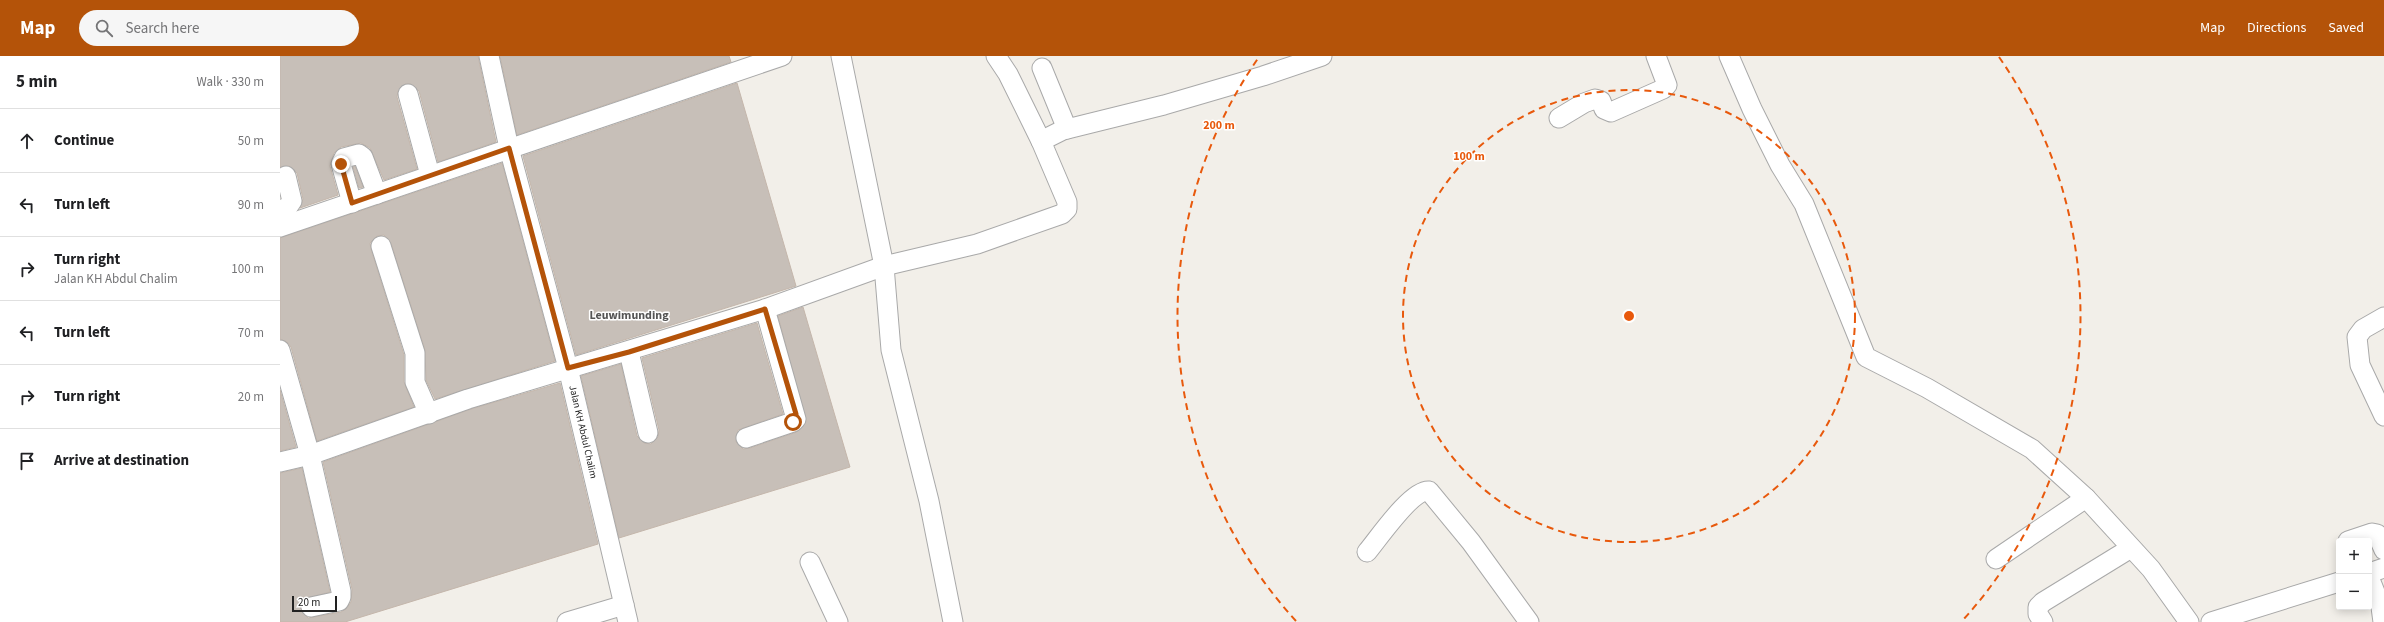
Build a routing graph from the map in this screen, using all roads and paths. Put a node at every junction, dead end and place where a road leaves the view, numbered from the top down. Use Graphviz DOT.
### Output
graph roads {
  1 [pos="489,56"];
  2 [pos="782,56"];
  3 [pos="841,56"];
  4 [pos="996,56"];
  5 [pos="1322,56"];
  6 [pos="1656,56"];
  7 [pos="1729,56"];
  8 [pos="1042,68"];
  9 [pos="408,94"];
  10 [pos="1558,118"];
  11 [pos="1076,126"];
  12 [pos="1041,141"];
  13 [pos="509,148"];
  14 [pos="286,176"];
  15 [pos="430,176"];
  16 [pos="377,194"];
  17 [pos="352,203"];
  18 [pos="280,210"];
  19 [pos="280,226"];
  20 [pos="381,246"];
  21 [pos="884,266"];
  22 [pos="765,309"];
  23 [pos="2384,317"];
  24 [pos="280,350"];
  25 [pos="629,352"];
  26 [pos="568,368"];
  27 [pos="429,414"];
  28 [pos="2384,416"];
  29 [pos="648,433"];
  30 [pos="746,438"];
  31 [pos="310,455"];
  32 [pos="280,462"];
  33 [pos="2086,498"];
  34 [pos="2357,538"];
  35 [pos="2131,548"];
  36 [pos="2384,550"];
  37 [pos="1367,552"];
  38 [pos="1996,559"];
  39 [pos="810,562"];
  40 [pos="2384,568"];
  41 [pos="2372,571"];
  42 [pos="2336,583"];
  43 [pos="2372,584"];
  44 [pos="311,607"];
  45 [pos="626,614"];
  46 [pos="567,622"];
  47 [pos="838,622"];
  48 [pos="953,622"];
  49 [pos="1529,622"];
  50 [pos="2043,622"];
  51 [pos="2190,622"];
  52 [pos="2211,622"];
  53 [pos="2383,622"];
  1 -- 13 [label="street, Jalan KH Abdul Chalim"];
  2 -- 13 [label="street"];
  3 -- 21 [label="street"];
  4 -- 12 [label="street"];
  5 -- 11 [label="street"];
  6 -- 10 [label="street"];
  7 -- 33 [label="street"];
  8 -- 11 [label="street"];
  9 -- 15 [label="street"];
  11 -- 12 [label="street"];
  12 -- 21 [label="street"];
  13 -- 15 [label="street"];
  13 -- 26 [label="street, Jalan KH Abdul Chalim"];
  14 -- 18 [label="street"];
  15 -- 16 [label="street"];
  16 -- 17 [label="street"];
  16 -- 17 [label="street"];
  17 -- 19 [label="street"];
  20 -- 27 [label="street"];
  21 -- 22 [label="street"];
  21 -- 48 [label="street"];
  22 -- 25 [label="street"];
  22 -- 30 [label="street"];
  23 -- 28 [label="street"];
  24 -- 31 [label="street"];
  25 -- 26 [label="street"];
  25 -- 29 [label="street"];
  26 -- 27 [label="street"];
  26 -- 45 [label="street, Jalan KH Abdul Chalim"];
  27 -- 31 [label="street"];
  31 -- 32 [label="street"];
  31 -- 44 [label="street"];
  33 -- 35 [label="street"];
  33 -- 38 [label="street"];
  34 -- 36 [label="street"];
  35 -- 50 [label="street"];
  35 -- 51 [label="street"];
  37 -- 49 [label="street"];
  39 -- 47 [label="street"];
  40 -- 41 [label="street"];
  42 -- 52 [label="street"];
  43 -- 53 [label="street"];
  45 -- 46 [label="street"];
}
